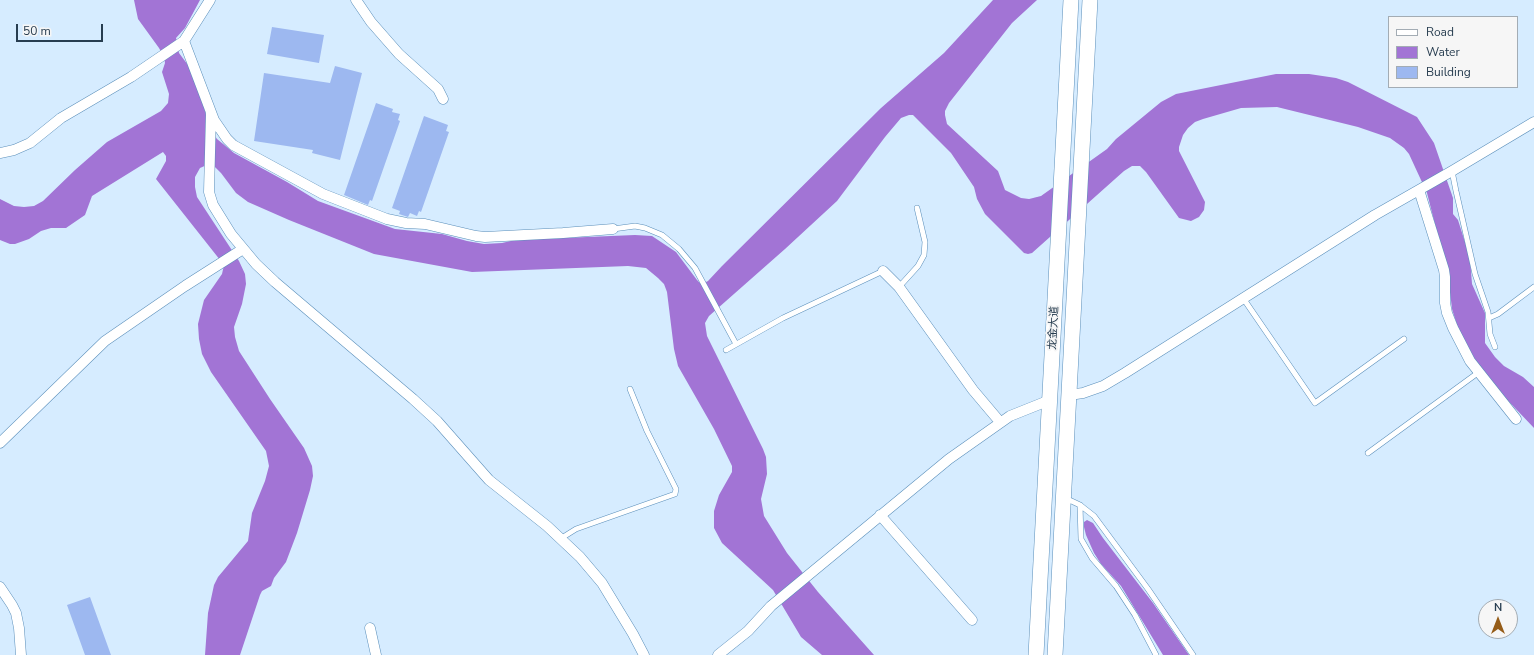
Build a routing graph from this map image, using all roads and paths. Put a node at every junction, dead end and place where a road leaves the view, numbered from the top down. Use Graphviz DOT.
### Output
graph roads {
  1 [pos="210,0"];
  2 [pos="356,0"];
  3 [pos="1071,0"];
  4 [pos="1090,0"];
  5 [pos="184,41"];
  6 [pos="443,99"];
  7 [pos="211,113"];
  8 [pos="1534,122"];
  9 [pos="0,153"];
  10 [pos="1452,171"];
  11 [pos="1422,189"];
  12 [pos="917,208"];
  13 [pos="613,229"];
  14 [pos="240,251"];
  15 [pos="883,271"];
  16 [pos="899,287"];
  17 [pos="1534,287"];
  18 [pos="1243,298"];
  19 [pos="1489,318"];
  20 [pos="1404,339"];
  21 [pos="736,344"];
  22 [pos="1495,347"];
  23 [pos="726,350"];
  24 [pos="1479,372"];
  25 [pos="630,389"];
  26 [pos="1069,395"];
  27 [pos="1050,400"];
  28 [pos="1516,419"];
  29 [pos="1000,422"];
  30 [pos="0,443"];
  31 [pos="1368,453"];
  32 [pos="1064,498"];
  33 [pos="1080,504"];
  34 [pos="880,516"];
  35 [pos="560,539"];
  36 [pos="0,587"];
  37 [pos="4,600"];
  38 [pos="972,620"];
  39 [pos="370,628"];
  40 [pos="21,655"];
  41 [pos="376,655"];
  42 [pos="644,655"];
  43 [pos="718,655"];
  44 [pos="1036,655"];
  45 [pos="1055,655"];
  46 [pos="1156,655"];
  47 [pos="1193,655"];
  1 -- 5 [label="street"];
  2 -- 6 [label="street"];
  3 -- 27 [label="main road, 龙金大道"];
  4 -- 26 [label="main road, 龙金大道"];
  5 -- 7 [label="street"];
  5 -- 9 [label="street"];
  7 -- 13 [label="street"];
  7 -- 14 [label="street"];
  8 -- 10 [label="street"];
  10 -- 11 [label="street"];
  10 -- 19 [label="lane"];
  11 -- 18 [label="street"];
  11 -- 24 [label="street"];
  12 -- 16 [label="lane"];
  13 -- 21 [label="lane"];
  14 -- 30 [label="street"];
  14 -- 35 [label="street"];
  15 -- 16 [label="street"];
  15 -- 21 [label="lane"];
  16 -- 29 [label="street"];
  17 -- 19 [label="lane"];
  18 -- 20 [label="lane"];
  18 -- 26 [label="street"];
  19 -- 22 [label="lane"];
  21 -- 23 [label="lane"];
  24 -- 28 [label="street"];
  24 -- 31 [label="lane"];
  25 -- 35 [label="lane"];
  26 -- 32 [label="main road, 龙金大道"];
  27 -- 29 [label="street"];
  27 -- 44 [label="main road, 龙金大道"];
  29 -- 34 [label="street"];
  32 -- 33 [label="lane"];
  32 -- 45 [label="main road, 龙金大道"];
  33 -- 46 [label="lane"];
  33 -- 47 [label="lane"];
  34 -- 38 [label="street"];
  34 -- 43 [label="street"];
  35 -- 42 [label="street"];
  36 -- 37 [label="street"];
  37 -- 40 [label="street"];
  39 -- 41 [label="street"];
}
